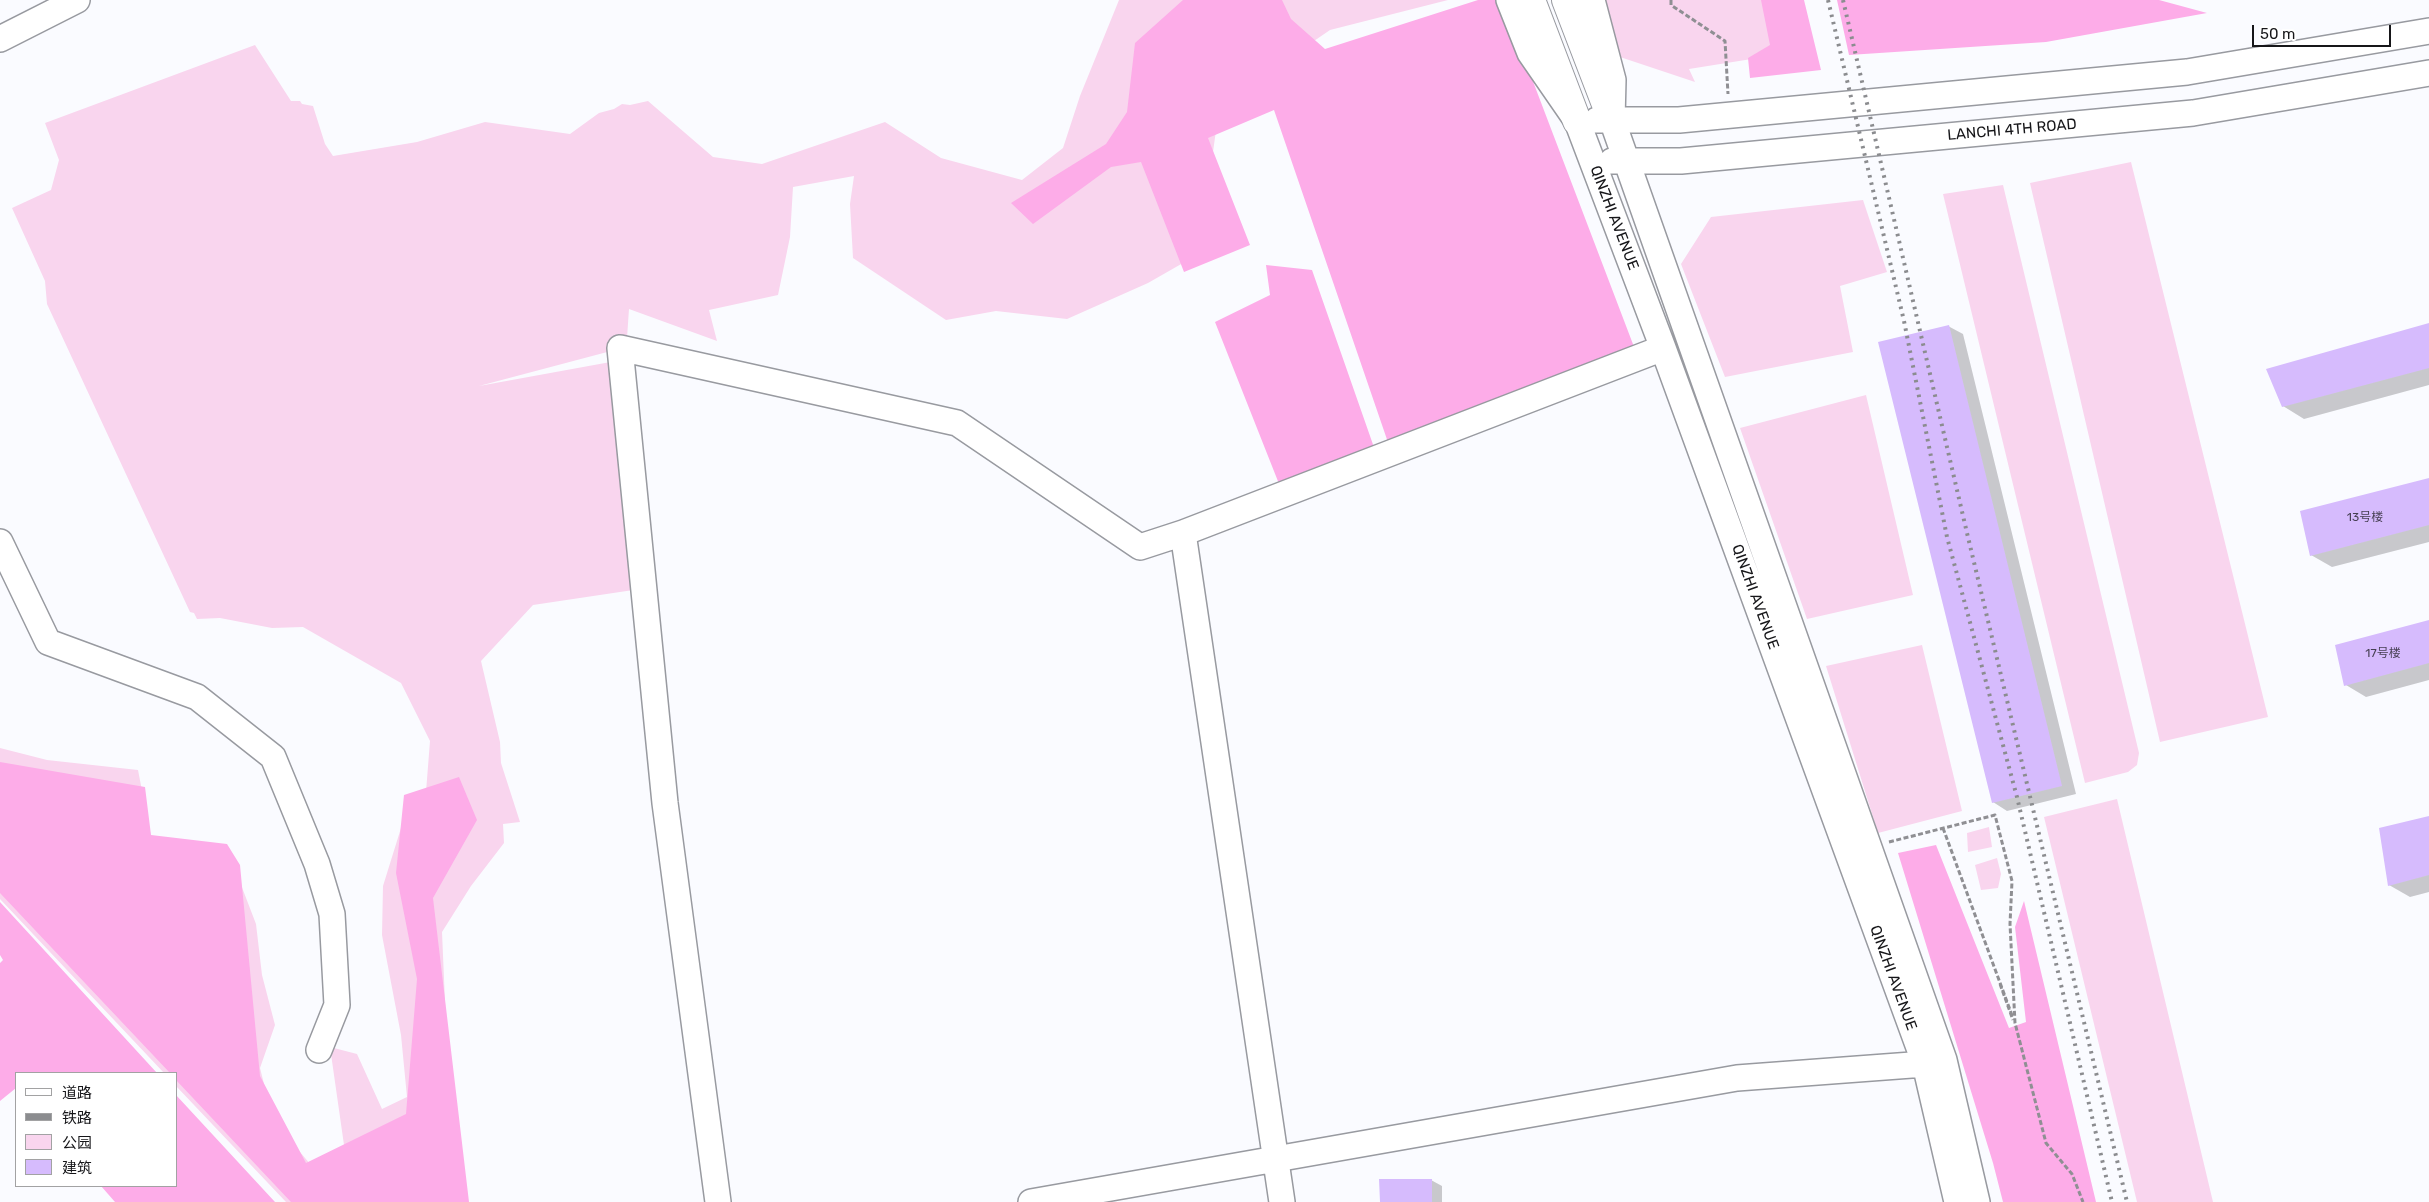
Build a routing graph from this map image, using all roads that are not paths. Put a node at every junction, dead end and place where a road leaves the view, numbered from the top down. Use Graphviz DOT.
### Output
graph roads {
  1 [pos="77,0"];
  2 [pos="1509,0"];
  3 [pos="1531,0"];
  4 [pos="1566,0"];
  5 [pos="1592,0"];
  6 [pos="2429,31"];
  7 [pos="0,39"];
  8 [pos="2429,73"];
  9 [pos="1612,120"];
  10 [pos="1577,121"];
  11 [pos="1628,161"];
  12 [pos="1592,162"];
  13 [pos="1663,348"];
  14 [pos="1183,533"];
  15 [pos="0,542"];
  16 [pos="319,1050"];
  17 [pos="1924,1064"];
  18 [pos="1275,1159"];
  19 [pos="718,1202"];
  20 [pos="1031,1202"];
  21 [pos="1282,1202"];
  22 [pos="1957,1202"];
  23 [pos="1977,1202"];
  1 -- 7 [label="street"];
  2 -- 10 [label="street"];
  3 -- 10 [label="main road, QINZHI AVENUE"];
  4 -- 9 [label="main road"];
  5 -- 9 [label="street"];
  6 -- 9 [label="street"];
  8 -- 11 [label="street, LANCHI 4TH ROAD"];
  9 -- 10 [label="street"];
  9 -- 11 [label="street, QINZHI AVENUE"];
  10 -- 12 [label="street, QINZHI AVENUE"];
  11 -- 12 [label="street, LANCHI 4TH ROAD"];
  11 -- 23 [label="street, QINZHI AVENUE"];
  12 -- 13 [label="street, QINZHI AVENUE"];
  13 -- 14 [label="street"];
  13 -- 17 [label="street, QINZHI AVENUE"];
  14 -- 18 [label="street"];
  14 -- 19 [label="street"];
  15 -- 16 [label="street"];
  17 -- 18 [label="street"];
  17 -- 22 [label="street, QINZHI AVENUE"];
  18 -- 20 [label="street"];
  18 -- 21 [label="street"];
}
